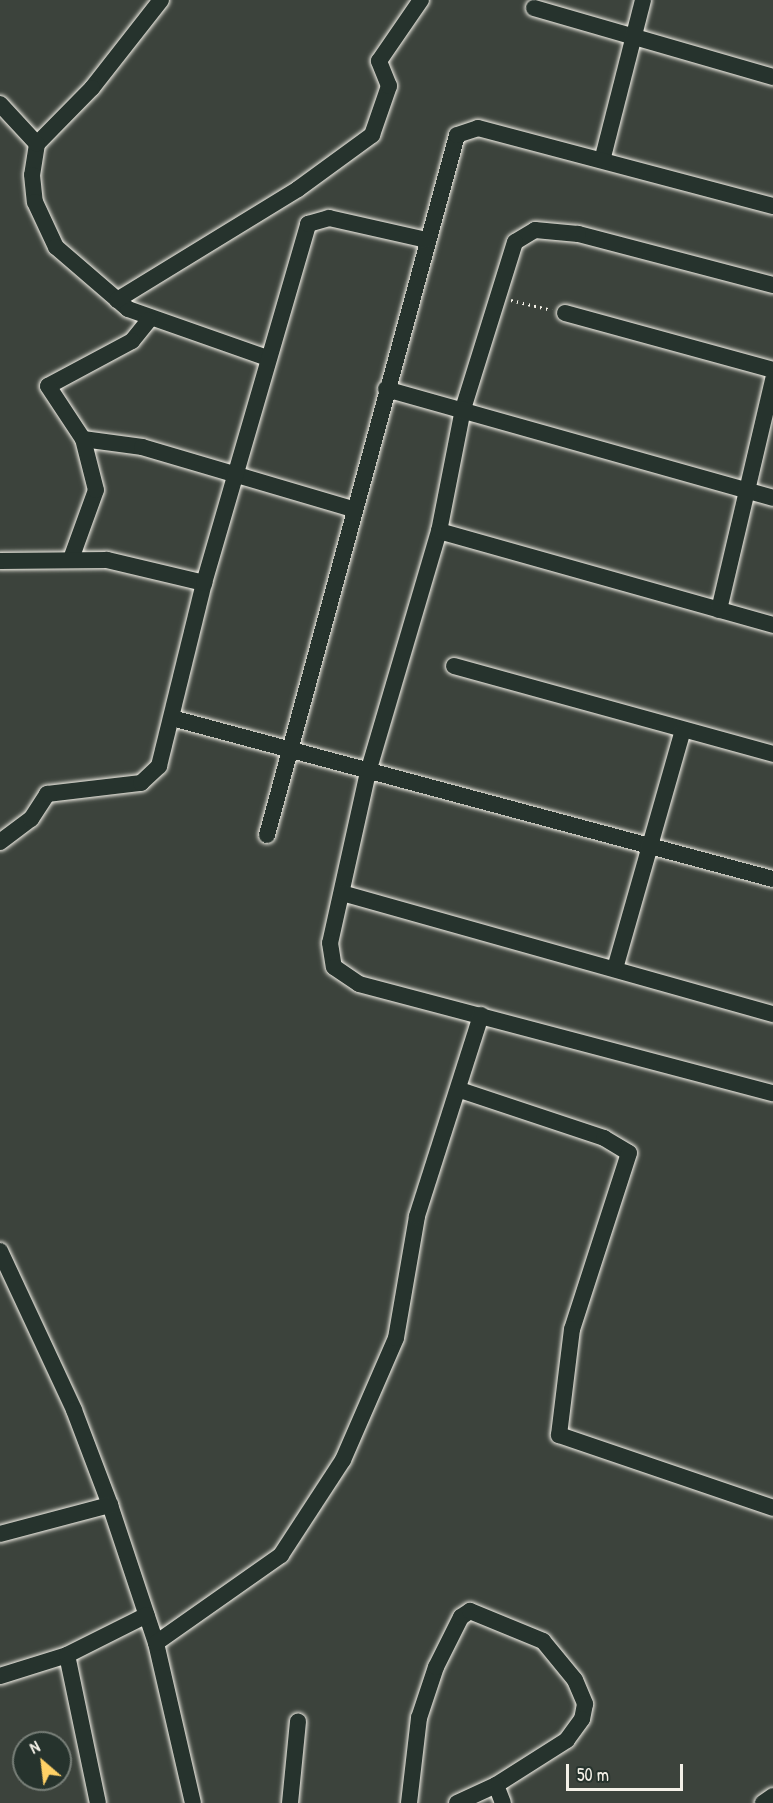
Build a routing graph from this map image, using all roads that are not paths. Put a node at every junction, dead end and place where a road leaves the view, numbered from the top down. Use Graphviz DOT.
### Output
graph roads {
  1 [pos="161,0"];
  2 [pos="421,0"];
  3 [pos="643,0"];
  4 [pos="534,8"];
  5 [pos="634,36"];
  6 [pos="773,76"];
  7 [pos="0,104"];
  8 [pos="37,144"];
  9 [pos="603,157"];
  10 [pos="773,206"];
  11 [pos="427,240"];
  12 [pos="773,285"];
  13 [pos="117,300"];
  14 [pos="565,313"];
  15 [pos="149,320"];
  16 [pos="267,358"];
  17 [pos="773,370"];
  18 [pos="773,379"];
  19 [pos="386,389"];
  20 [pos="463,409"];
  21 [pos="83,439"];
  22 [pos="238,474"];
  23 [pos="747,491"];
  24 [pos="773,498"];
  25 [pos="352,509"];
  26 [pos="439,531"];
  27 [pos="71,559"];
  28 [pos="0,561"];
  29 [pos="204,583"];
  30 [pos="719,610"];
  31 [pos="773,625"];
  32 [pos="454,666"];
  33 [pos="172,718"];
  34 [pos="683,730"];
  35 [pos="288,752"];
  36 [pos="773,754"];
  37 [pos="368,772"];
  38 [pos="267,835"];
  39 [pos="0,842"];
  40 [pos="651,847"];
  41 [pos="773,879"];
  42 [pos="342,893"];
  43 [pos="616,966"];
  44 [pos="773,1014"];
  45 [pos="481,1015"];
  46 [pos="460,1090"];
  47 [pos="773,1093"];
  48 [pos="0,1251"];
  49 [pos="110,1505"];
  50 [pos="773,1508"];
  51 [pos="0,1534"];
  52 [pos="147,1615"];
  53 [pos="156,1643"];
  54 [pos="67,1655"];
  55 [pos="0,1676"];
  56 [pos="298,1721"];
  57 [pos="496,1785"];
  58 [pos="773,1796"];
  59 [pos="98,1803"];
  60 [pos="194,1803"];
  61 [pos="290,1803"];
  62 [pos="409,1803"];
  63 [pos="457,1803"];
  64 [pos="503,1803"];
  65 [pos="763,1803"];
  1 -- 8 [label="street"];
  2 -- 13 [label="street"];
  3 -- 5 [label="street"];
  4 -- 5 [label="street"];
  5 -- 6 [label="street"];
  5 -- 9 [label="street"];
  7 -- 8 [label="street"];
  8 -- 13 [label="street"];
  9 -- 10 [label="street"];
  9 -- 11 [label="street"];
  11 -- 16 [label="street"];
  11 -- 19 [label="street"];
  12 -- 20 [label="street"];
  13 -- 15 [label="street"];
  14 -- 17 [label="street"];
  15 -- 16 [label="street"];
  15 -- 21 [label="street"];
  16 -- 22 [label="street"];
  18 -- 23 [label="street"];
  19 -- 20 [label="street"];
  19 -- 25 [label="street"];
  20 -- 23 [label="street"];
  20 -- 26 [label="street"];
  21 -- 22 [label="street"];
  21 -- 27 [label="street"];
  22 -- 25 [label="street"];
  22 -- 29 [label="street"];
  23 -- 24 [label="street"];
  23 -- 30 [label="street"];
  25 -- 35 [label="street"];
  26 -- 30 [label="street"];
  26 -- 37 [label="street"];
  27 -- 28 [label="street"];
  27 -- 29 [label="street"];
  29 -- 33 [label="street"];
  30 -- 31 [label="street"];
  32 -- 34 [label="street"];
  33 -- 35 [label="street"];
  33 -- 39 [label="street"];
  34 -- 36 [label="street"];
  34 -- 40 [label="street"];
  35 -- 37 [label="street"];
  35 -- 38 [label="street"];
  37 -- 40 [label="street"];
  37 -- 42 [label="street"];
  40 -- 41 [label="street"];
  40 -- 43 [label="street"];
  42 -- 43 [label="street"];
  42 -- 45 [label="street"];
  43 -- 44 [label="street"];
  45 -- 46 [label="street"];
  45 -- 47 [label="street"];
  46 -- 50 [label="street"];
  46 -- 53 [label="street"];
  48 -- 49 [label="street"];
  49 -- 51 [label="street"];
  49 -- 52 [label="street"];
  52 -- 53 [label="street"];
  52 -- 54 [label="street"];
  53 -- 60 [label="street"];
  54 -- 55 [label="street"];
  54 -- 59 [label="street"];
  56 -- 61 [label="street"];
  57 -- 62 [label="street"];
  57 -- 63 [label="street"];
  57 -- 64 [label="street"];
  58 -- 65 [label="street"];
}
